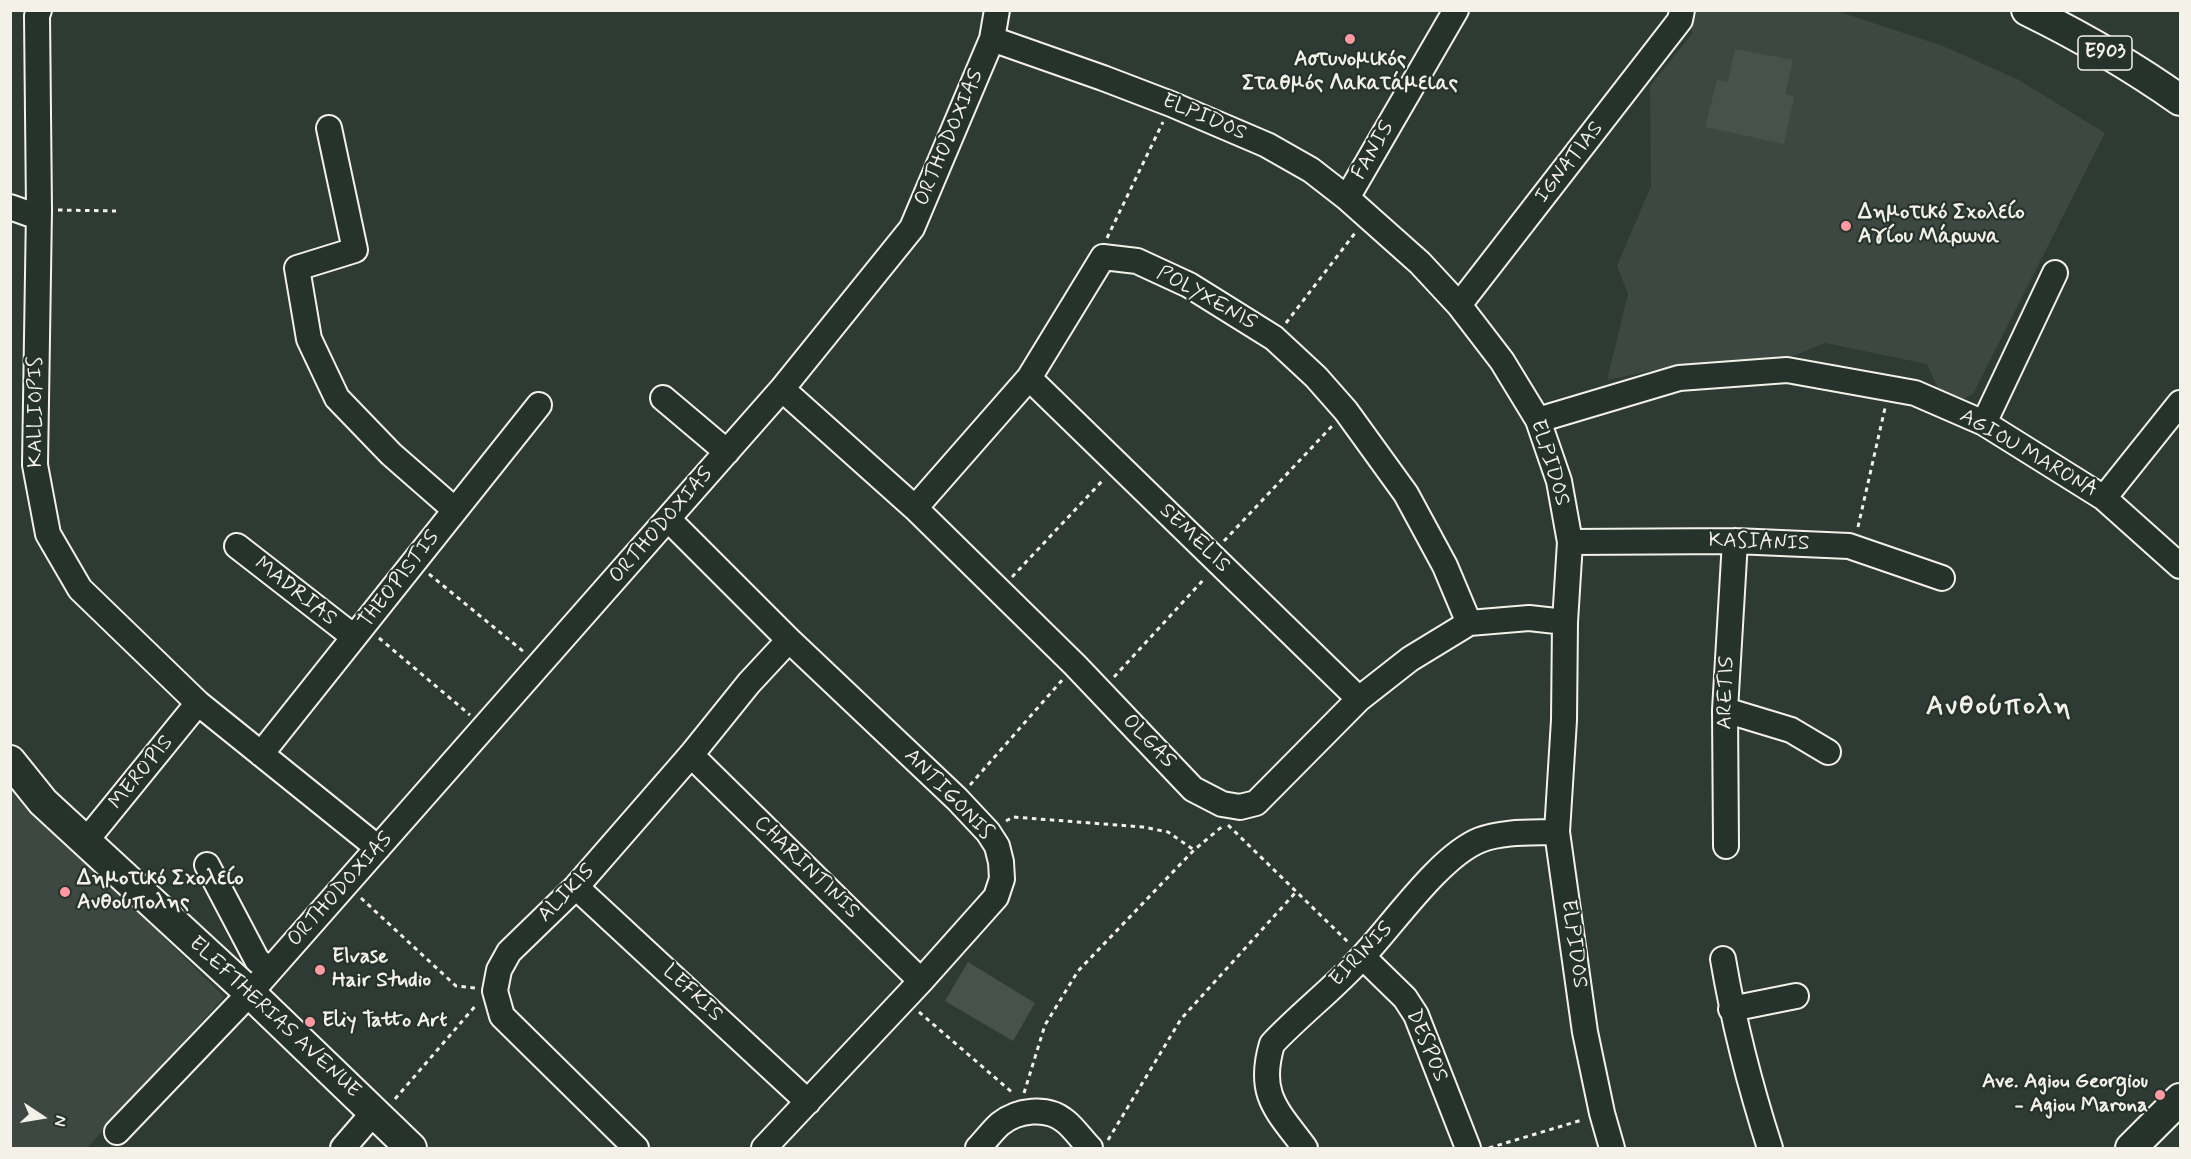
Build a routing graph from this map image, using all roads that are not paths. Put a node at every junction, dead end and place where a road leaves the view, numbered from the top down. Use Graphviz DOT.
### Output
graph roads {
  1 [pos="39,10"];
  2 [pos="997,10"];
  3 [pos="1456,10"];
  4 [pos="2027,10"];
  5 [pos="1681,15"];
  6 [pos="992,39"];
  7 [pos="2181,100"];
  8 [pos="329,128"];
  9 [pos="1347,198"];
  10 [pos="10,207"];
  11 [pos="38,214"];
  12 [pos="2055,273"];
  13 [pos="1460,305"];
  14 [pos="1029,378"];
  15 [pos="782,389"];
  16 [pos="663,399"];
  17 [pos="2181,403"];
  18 [pos="539,405"];
  19 [pos="1538,420"];
  20 [pos="1984,423"];
  21 [pos="727,452"];
  22 [pos="2104,498"];
  23 [pos="915,508"];
  24 [pos="455,510"];
  25 [pos="668,519"];
  26 [pos="1735,541"];
  27 [pos="1570,542"];
  28 [pos="237,546"];
  29 [pos="2181,566"];
  30 [pos="1942,578"];
  31 [pos="1565,621"];
  32 [pos="1469,623"];
  33 [pos="359,631"];
  34 [pos="789,640"];
  35 [pos="1359,699"];
  36 [pos="198,704"];
  37 [pos="1725,710"];
  38 [pos="1828,752"];
  39 [pos="261,754"];
  40 [pos="691,755"];
  41 [pos="10,761"];
  42 [pos="1557,832"];
  43 [pos="86,842"];
  44 [pos="1726,846"];
  45 [pos="378,848"];
  46 [pos="207,865"];
  47 [pos="576,887"];
  48 [pos="1363,957"];
  49 [pos="1723,959"];
  50 [pos="269,970"];
  51 [pos="921,981"];
  52 [pos="250,993"];
  53 [pos="1796,996"];
  54 [pos="1731,1010"];
  55 [pos="2181,1099"];
  56 [pos="808,1102"];
  57 [pos="377,1115"];
  58 [pos="117,1132"];
  59 [pos="343,1149"];
  60 [pos="411,1149"];
  61 [pos="636,1149"];
  62 [pos="764,1149"];
  63 [pos="978,1149"];
  64 [pos="1090,1149"];
  65 [pos="1305,1149"];
  66 [pos="1468,1149"];
  67 [pos="1612,1149"];
  68 [pos="1770,1149"];
  69 [pos="2131,1149"];
  1 -- 11 [label="street, KALLIOPIS"];
  2 -- 6 [label="street, ORTHODOXIAS"];
  3 -- 9 [label="street, FANIS"];
  4 -- 7 [label="main road, E903"];
  5 -- 13 [label="street, IGNATIAS"];
  6 -- 9 [label="street, ELPIDOS"];
  6 -- 15 [label="street, ORTHODOXIAS"];
  8 -- 24 [label="street"];
  9 -- 13 [label="street, ELPIDOS"];
  10 -- 11 [label="street"];
  11 -- 36 [label="street, KALLIOPIS"];
  12 -- 20 [label="street"];
  13 -- 19 [label="street, ELPIDOS"];
  14 -- 23 [label="street"];
  14 -- 32 [label="street, POLYXENIS"];
  14 -- 35 [label="street, SEMELIS"];
  15 -- 21 [label="street, ORTHODOXIAS"];
  15 -- 23 [label="street, OLGAS"];
  16 -- 21 [label="street"];
  17 -- 22 [label="street"];
  18 -- 24 [label="street, THEOPISTIS"];
  19 -- 20 [label="street, AGIOU MARONA"];
  19 -- 27 [label="street, ELPIDOS"];
  20 -- 22 [label="street, AGIOU MARONA"];
  21 -- 25 [label="street, ORTHODOXIAS"];
  22 -- 29 [label="street, AGIOU MARONA"];
  23 -- 35 [label="street, OLGAS"];
  24 -- 33 [label="street, THEOPISTIS"];
  25 -- 34 [label="street, ANTIGONIS"];
  25 -- 45 [label="street, ORTHODOXIAS"];
  26 -- 27 [label="street, KASIANIS"];
  26 -- 30 [label="street, KASIANIS"];
  26 -- 37 [label="street, ARETIS"];
  27 -- 31 [label="street, ELPIDOS"];
  28 -- 33 [label="street, MADRIAS"];
  31 -- 32 [label="street, OLGAS"];
  31 -- 42 [label="street, ELPIDOS"];
  32 -- 35 [label="street, OLGAS"];
  33 -- 39 [label="street, THEOPISTIS"];
  34 -- 40 [label="street, ALIKIS"];
  34 -- 51 [label="street, ANTIGONIS"];
  36 -- 39 [label="street, KALLIOPIS"];
  36 -- 43 [label="street, MEROPIS"];
  37 -- 38 [label="street"];
  37 -- 44 [label="street, ARETIS"];
  39 -- 45 [label="street, KALLIOPIS"];
  40 -- 47 [label="street, ALIKIS"];
  40 -- 51 [label="street, CHARINTINIS"];
  41 -- 43 [label="main road, ELEFTHERIAS AVENUE"];
  42 -- 48 [label="street, EIRINIS"];
  42 -- 67 [label="street, ELPIDOS"];
  43 -- 52 [label="main road, ELEFTHERIAS AVENUE"];
  45 -- 50 [label="street, ORTHODOXIAS"];
  46 -- 50 [label="street"];
  47 -- 56 [label="street, LEFKIS"];
  47 -- 61 [label="street, ALIKIS"];
  48 -- 65 [label="street, EIRINIS"];
  48 -- 66 [label="street, DESPOS"];
  49 -- 54 [label="street"];
  50 -- 52 [label="street, ORTHODOXIAS"];
  51 -- 56 [label="street, ANTIGONIS"];
  52 -- 57 [label="main road, ELEFTHERIAS AVENUE"];
  52 -- 58 [label="street, ORTHODOXIAS"];
  53 -- 54 [label="street"];
  54 -- 68 [label="street"];
  55 -- 69 [label="main road"];
  56 -- 62 [label="street, ANTIGONIS"];
  57 -- 59 [label="street"];
  57 -- 60 [label="main road, ELEFTHERIAS AVENUE"];
  63 -- 64 [label="street"];
}
